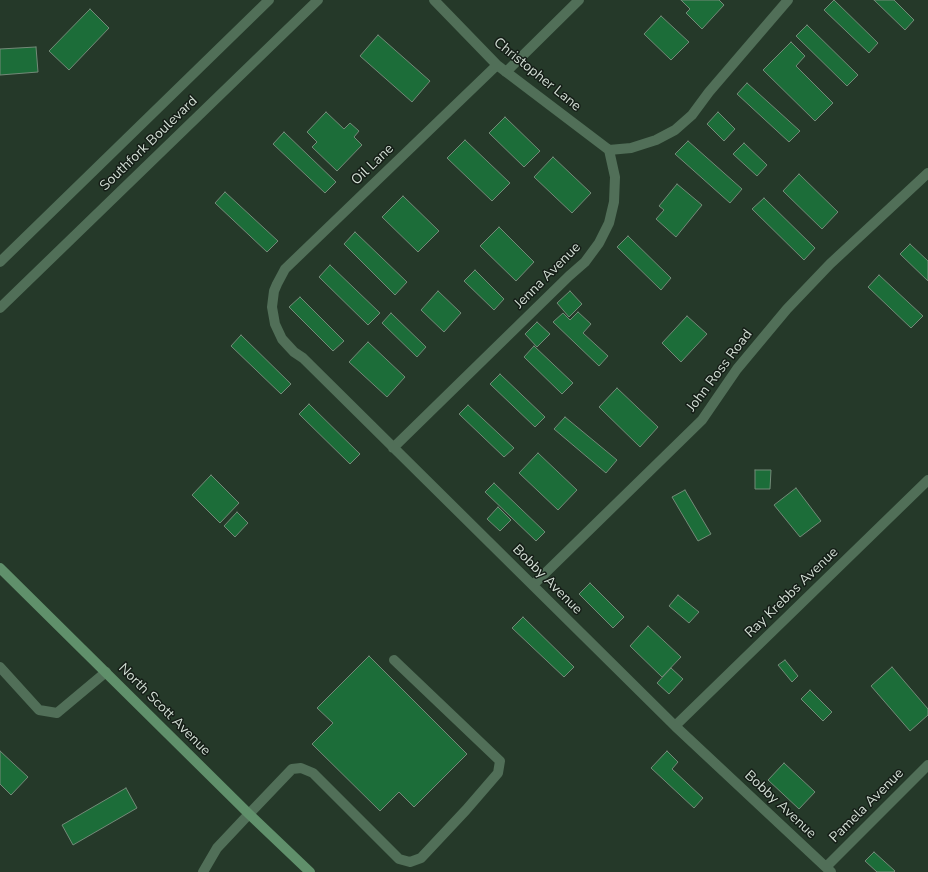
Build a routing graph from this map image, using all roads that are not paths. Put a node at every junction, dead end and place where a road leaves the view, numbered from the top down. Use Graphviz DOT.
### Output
graph roads {
  1 [pos="269,0"];
  2 [pos="318,0"];
  3 [pos="434,0"];
  4 [pos="579,0"];
  5 [pos="788,0"];
  6 [pos="497,65"];
  7 [pos="506,72"];
  8 [pos="609,150"];
  9 [pos="928,173"];
  10 [pos="0,262"];
  11 [pos="274,291"];
  12 [pos="0,308"];
  13 [pos="394,448"];
  14 [pos="928,480"];
  15 [pos="0,568"];
  16 [pos="532,585"];
  17 [pos="394,660"];
  18 [pos="0,668"];
  19 [pos="106,672"];
  20 [pos="675,726"];
  21 [pos="928,765"];
  22 [pos="249,814"];
  23 [pos="829,869"];
  24 [pos="202,872"];
  25 [pos="310,872"];
  1 -- 10 [label="street, Southfork Boulevard"];
  2 -- 12 [label="street, Southfork Boulevard"];
  3 -- 6 [label="street, Christopher Lane"];
  4 -- 7 [label="street"];
  5 -- 8 [label="street"];
  6 -- 7 [label="street, Christopher Lane"];
  6 -- 11 [label="street, Oil Lane"];
  7 -- 8 [label="street, Christopher Lane"];
  8 -- 13 [label="street, Jenna Avenue"];
  9 -- 16 [label="street, John Ross Road"];
  11 -- 13 [label="street, Bobby Avenue"];
  13 -- 16 [label="street, Bobby Avenue"];
  14 -- 20 [label="street, Ray Krebbs Avenue"];
  15 -- 19 [label="main road, North Scott Avenue"];
  16 -- 20 [label="street, Bobby Avenue"];
  17 -- 22 [label="street"];
  18 -- 19 [label="street"];
  19 -- 22 [label="main road, North Scott Avenue"];
  20 -- 23 [label="street, Bobby Avenue"];
  21 -- 23 [label="street, Pamela Avenue"];
  22 -- 24 [label="street"];
  22 -- 25 [label="main road, North Scott Avenue"];
}
